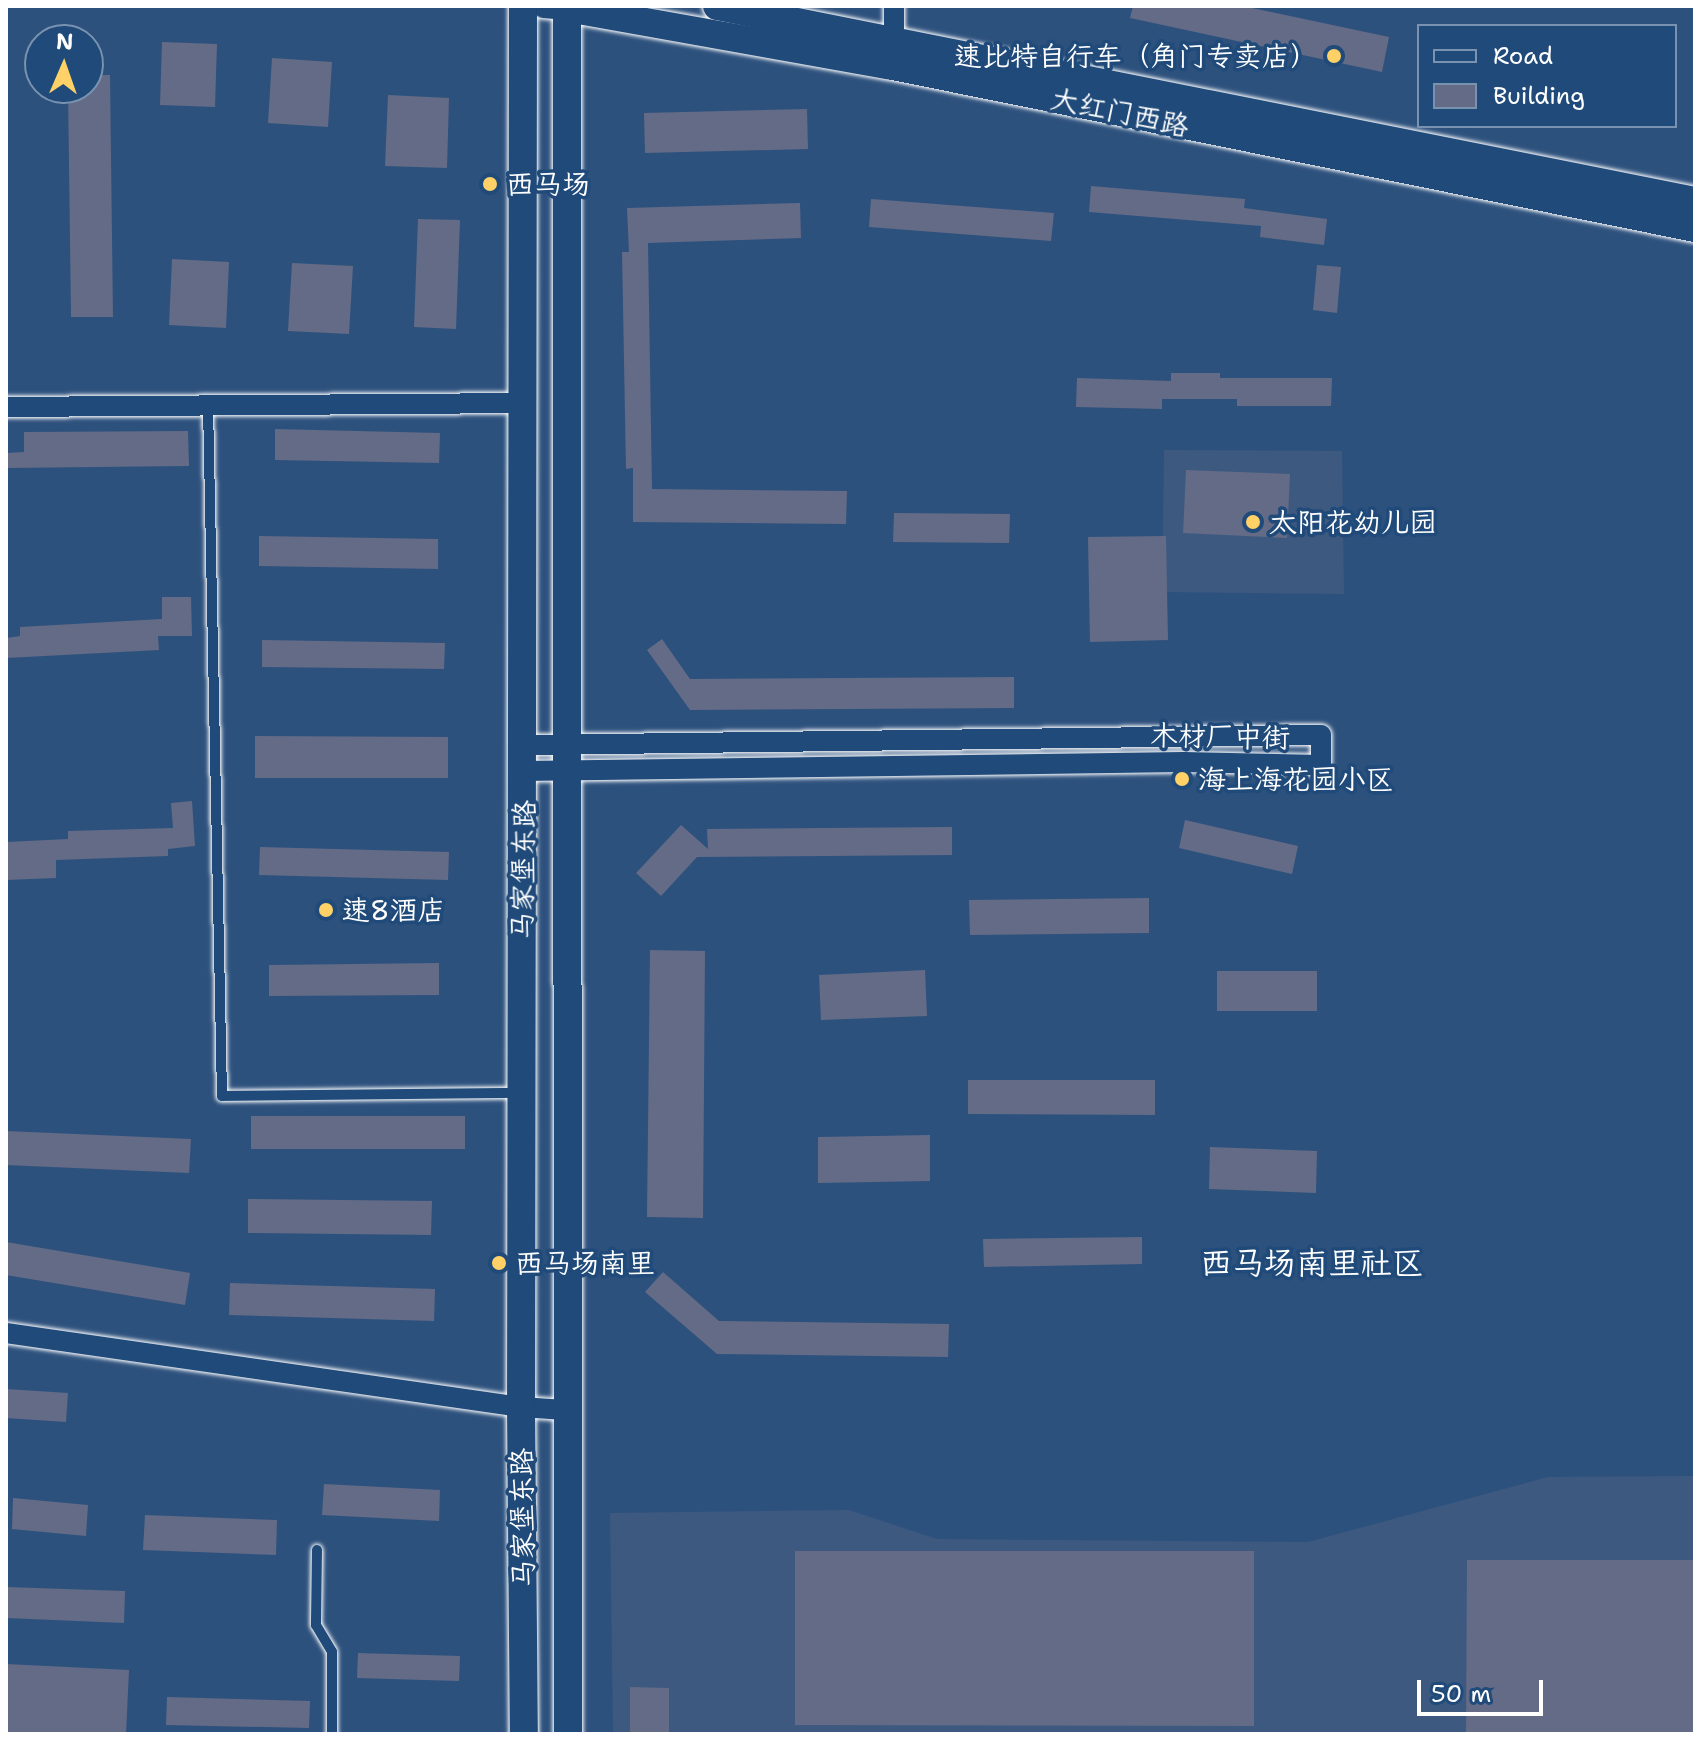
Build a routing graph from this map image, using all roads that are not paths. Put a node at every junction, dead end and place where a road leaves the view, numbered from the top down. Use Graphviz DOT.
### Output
graph roads {
  1 [pos="523,6"];
  2 [pos="717,6"];
  3 [pos="894,6"];
  4 [pos="559,7"];
  5 [pos="894,39"];
  6 [pos="1695,201"];
  7 [pos="1695,228"];
  8 [pos="523,403"];
  9 [pos="208,404"];
  10 [pos="6,407"];
  11 [pos="565,757"];
  12 [pos="524,758"];
  13 [pos="521,1093"];
  14 [pos="6,1333"];
  15 [pos="521,1407"];
  16 [pos="565,1410"];
  17 [pos="317,1550"];
  18 [pos="332,1734"];
  19 [pos="524,1734"];
  20 [pos="568,1734"];
  1 -- 8 [label="main road, 马家堡东路"];
  2 -- 5 [label="main road, 大红门西路"];
  3 -- 5 [label="street"];
  4 -- 7 [label="main road, 大红门西路"];
  4 -- 11 [label="main road, 马家堡东路"];
  5 -- 6 [label="main road, 大红门西路"];
  8 -- 9 [label="street"];
  8 -- 12 [label="main road, 马家堡东路"];
  9 -- 10 [label="street"];
  9 -- 13 [label="lane"];
  11 -- 11 [label="street, 木材厂中街"];
  11 -- 12 [label="street, 木材厂中街"];
  11 -- 16 [label="main road, 马家堡东路"];
  12 -- 13 [label="main road, 马家堡东路"];
  13 -- 15 [label="main road, 马家堡东路"];
  14 -- 15 [label="street"];
  15 -- 16 [label="street"];
  15 -- 19 [label="main road, 马家堡东路"];
  16 -- 20 [label="main road, 马家堡东路"];
  17 -- 18 [label="lane"];
}
